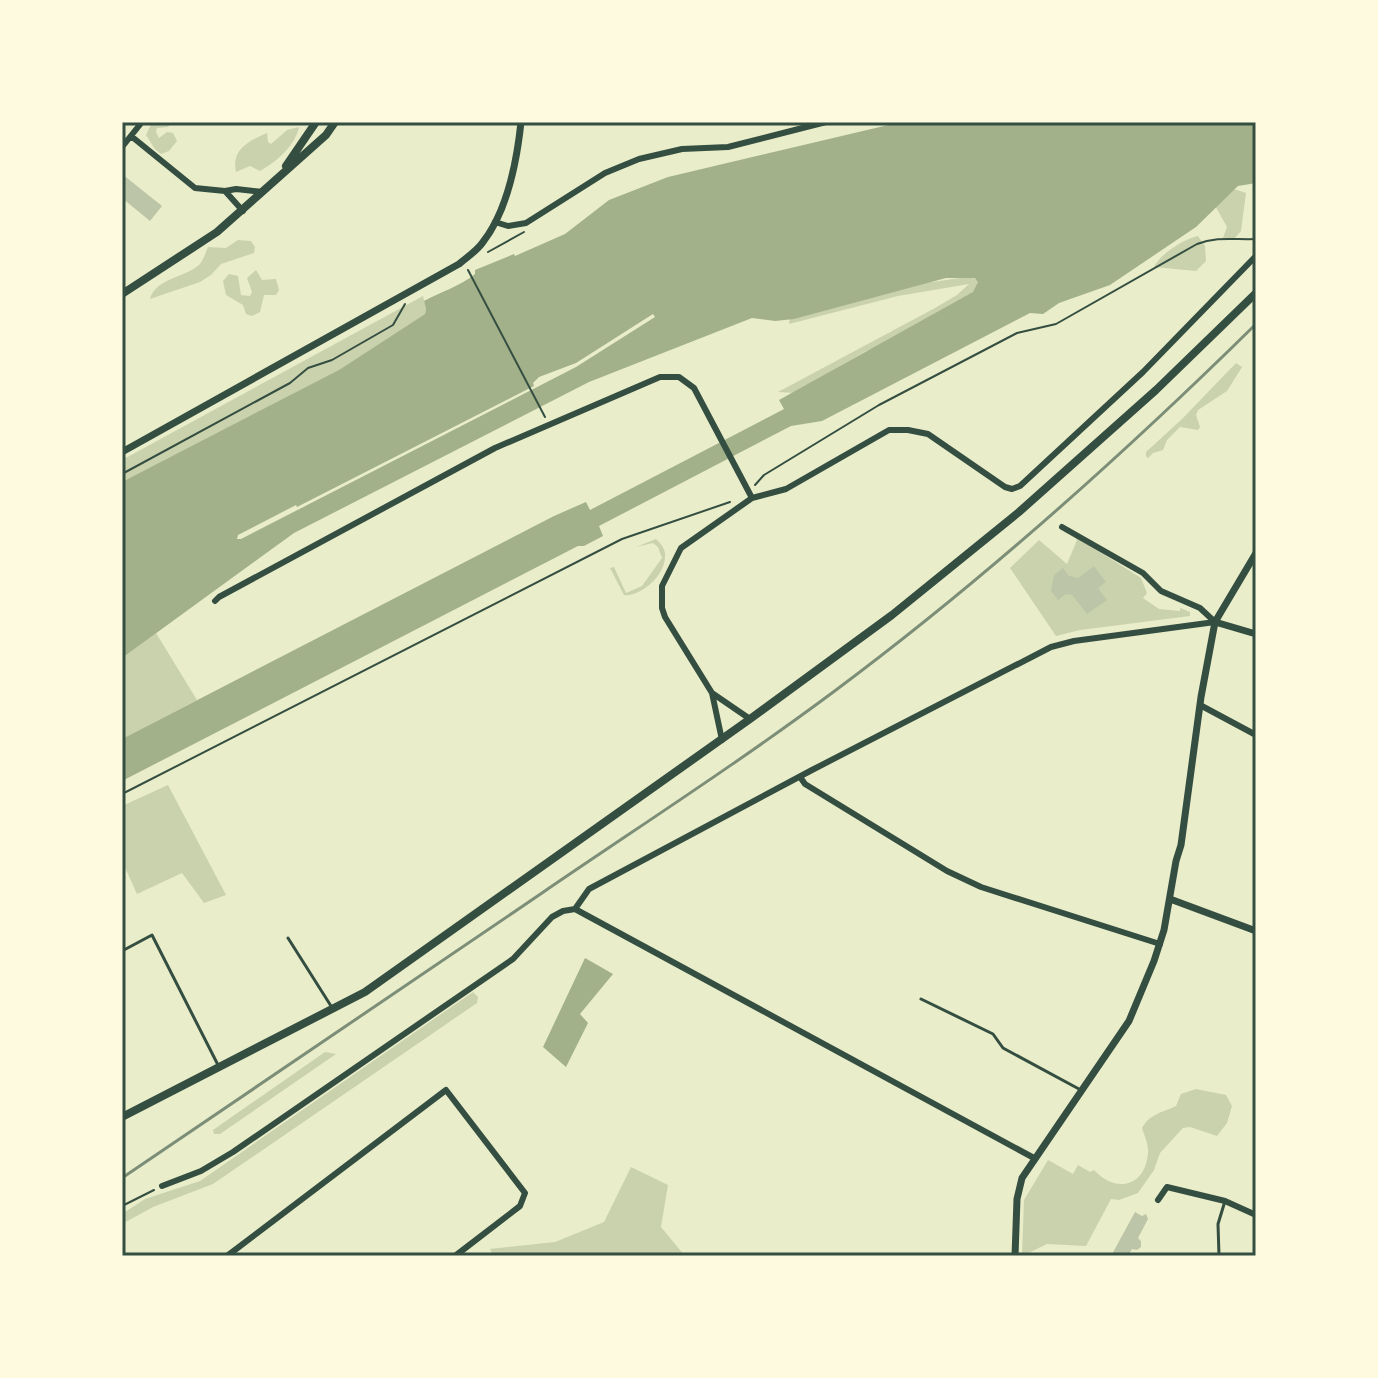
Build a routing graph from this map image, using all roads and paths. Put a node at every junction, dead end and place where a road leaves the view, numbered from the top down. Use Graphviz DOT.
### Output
graph roads {
  1 [pos="142,122"];
  2 [pos="316,122"];
  3 [pos="335,122"];
  4 [pos="521,122"];
  5 [pos="826,122"];
  6 [pos="131,136"];
  7 [pos="122,147"];
  8 [pos="279,176"];
  9 [pos="225,191"];
  10 [pos="263,192"];
  11 [pos="243,211"];
  12 [pos="495,222"];
  13 [pos="530,229"];
  14 [pos="1256,239"];
  15 [pos="484,254"];
  16 [pos="1256,256"];
  17 [pos="462,271"];
  18 [pos="1256,293"];
  19 [pos="122,294"];
  20 [pos="406,303"];
  21 [pos="544,417"];
  22 [pos="122,452"];
  23 [pos="122,474"];
  24 [pos="750,495"];
  25 [pos="732,501"];
  26 [pos="1062,527"];
  27 [pos="1256,553"];
  28 [pos="215,601"];
  29 [pos="1215,622"];
  30 [pos="1256,634"];
  31 [pos="712,693"];
  32 [pos="728,704"];
  33 [pos="1200,705"];
  34 [pos="716,713"];
  35 [pos="750,719"];
  36 [pos="1256,735"];
  37 [pos="722,740"];
  38 [pos="800,777"];
  39 [pos="122,794"];
  40 [pos="1170,899"];
  41 [pos="575,909"];
  42 [pos="1256,931"];
  43 [pos="288,938"];
  44 [pos="1160,944"];
  45 [pos="122,951"];
  46 [pos="921,999"];
  47 [pos="333,1009"];
  48 [pos="219,1068"];
  49 [pos="1082,1091"];
  50 [pos="123,1114"];
  51 [pos="1034,1158"];
  52 [pos="162,1186"];
  53 [pos="1158,1200"];
  54 [pos="1225,1201"];
  55 [pos="122,1206"];
  56 [pos="1256,1215"];
  57 [pos="227,1256"];
  58 [pos="455,1256"];
  59 [pos="1015,1256"];
  60 [pos="1219,1256"];
  1 -- 6 [label="street"];
  2 -- 8 [label="main road"];
  3 -- 8 [label="main road"];
  4 -- 12 [label="street"];
  5 -- 12 [label="street"];
  6 -- 7 [label="street"];
  6 -- 9 [label="street"];
  8 -- 10 [label="main road"];
  9 -- 10 [label="street"];
  9 -- 11 [label="street"];
  10 -- 11 [label="main road"];
  11 -- 19 [label="main road"];
  12 -- 22 [label="street"];
  13 -- 15 [label="path"];
  14 -- 24 [label="path"];
  16 -- 24 [label="street"];
  17 -- 21 [label="path"];
  18 -- 35 [label="main road"];
  20 -- 23 [label="path"];
  24 -- 28 [label="street"];
  24 -- 31 [label="street"];
  25 -- 39 [label="path"];
  26 -- 29 [label="street"];
  27 -- 29 [label="street"];
  29 -- 30 [label="street"];
  29 -- 33 [label="street"];
  29 -- 38 [label="street"];
  31 -- 32 [label="street"];
  31 -- 34 [label="street"];
  32 -- 34 [label="street"];
  32 -- 35 [label="street"];
  33 -- 36 [label="street"];
  33 -- 40 [label="street"];
  34 -- 37 [label="street"];
  35 -- 37 [label="main road"];
  37 -- 47 [label="main road"];
  38 -- 41 [label="street"];
  38 -- 44 [label="street"];
  40 -- 42 [label="street"];
  40 -- 44 [label="street"];
  41 -- 51 [label="street"];
  41 -- 52 [label="street"];
  43 -- 47 [label="lane"];
  44 -- 49 [label="street"];
  45 -- 48 [label="lane"];
  46 -- 49 [label="lane"];
  47 -- 48 [label="main road"];
  48 -- 50 [label="main road"];
  49 -- 51 [label="street"];
  51 -- 59 [label="street"];
  52 -- 55 [label="path"];
  53 -- 54 [label="street"];
  54 -- 56 [label="street"];
  54 -- 60 [label="lane"];
  57 -- 58 [label="street"];
}
